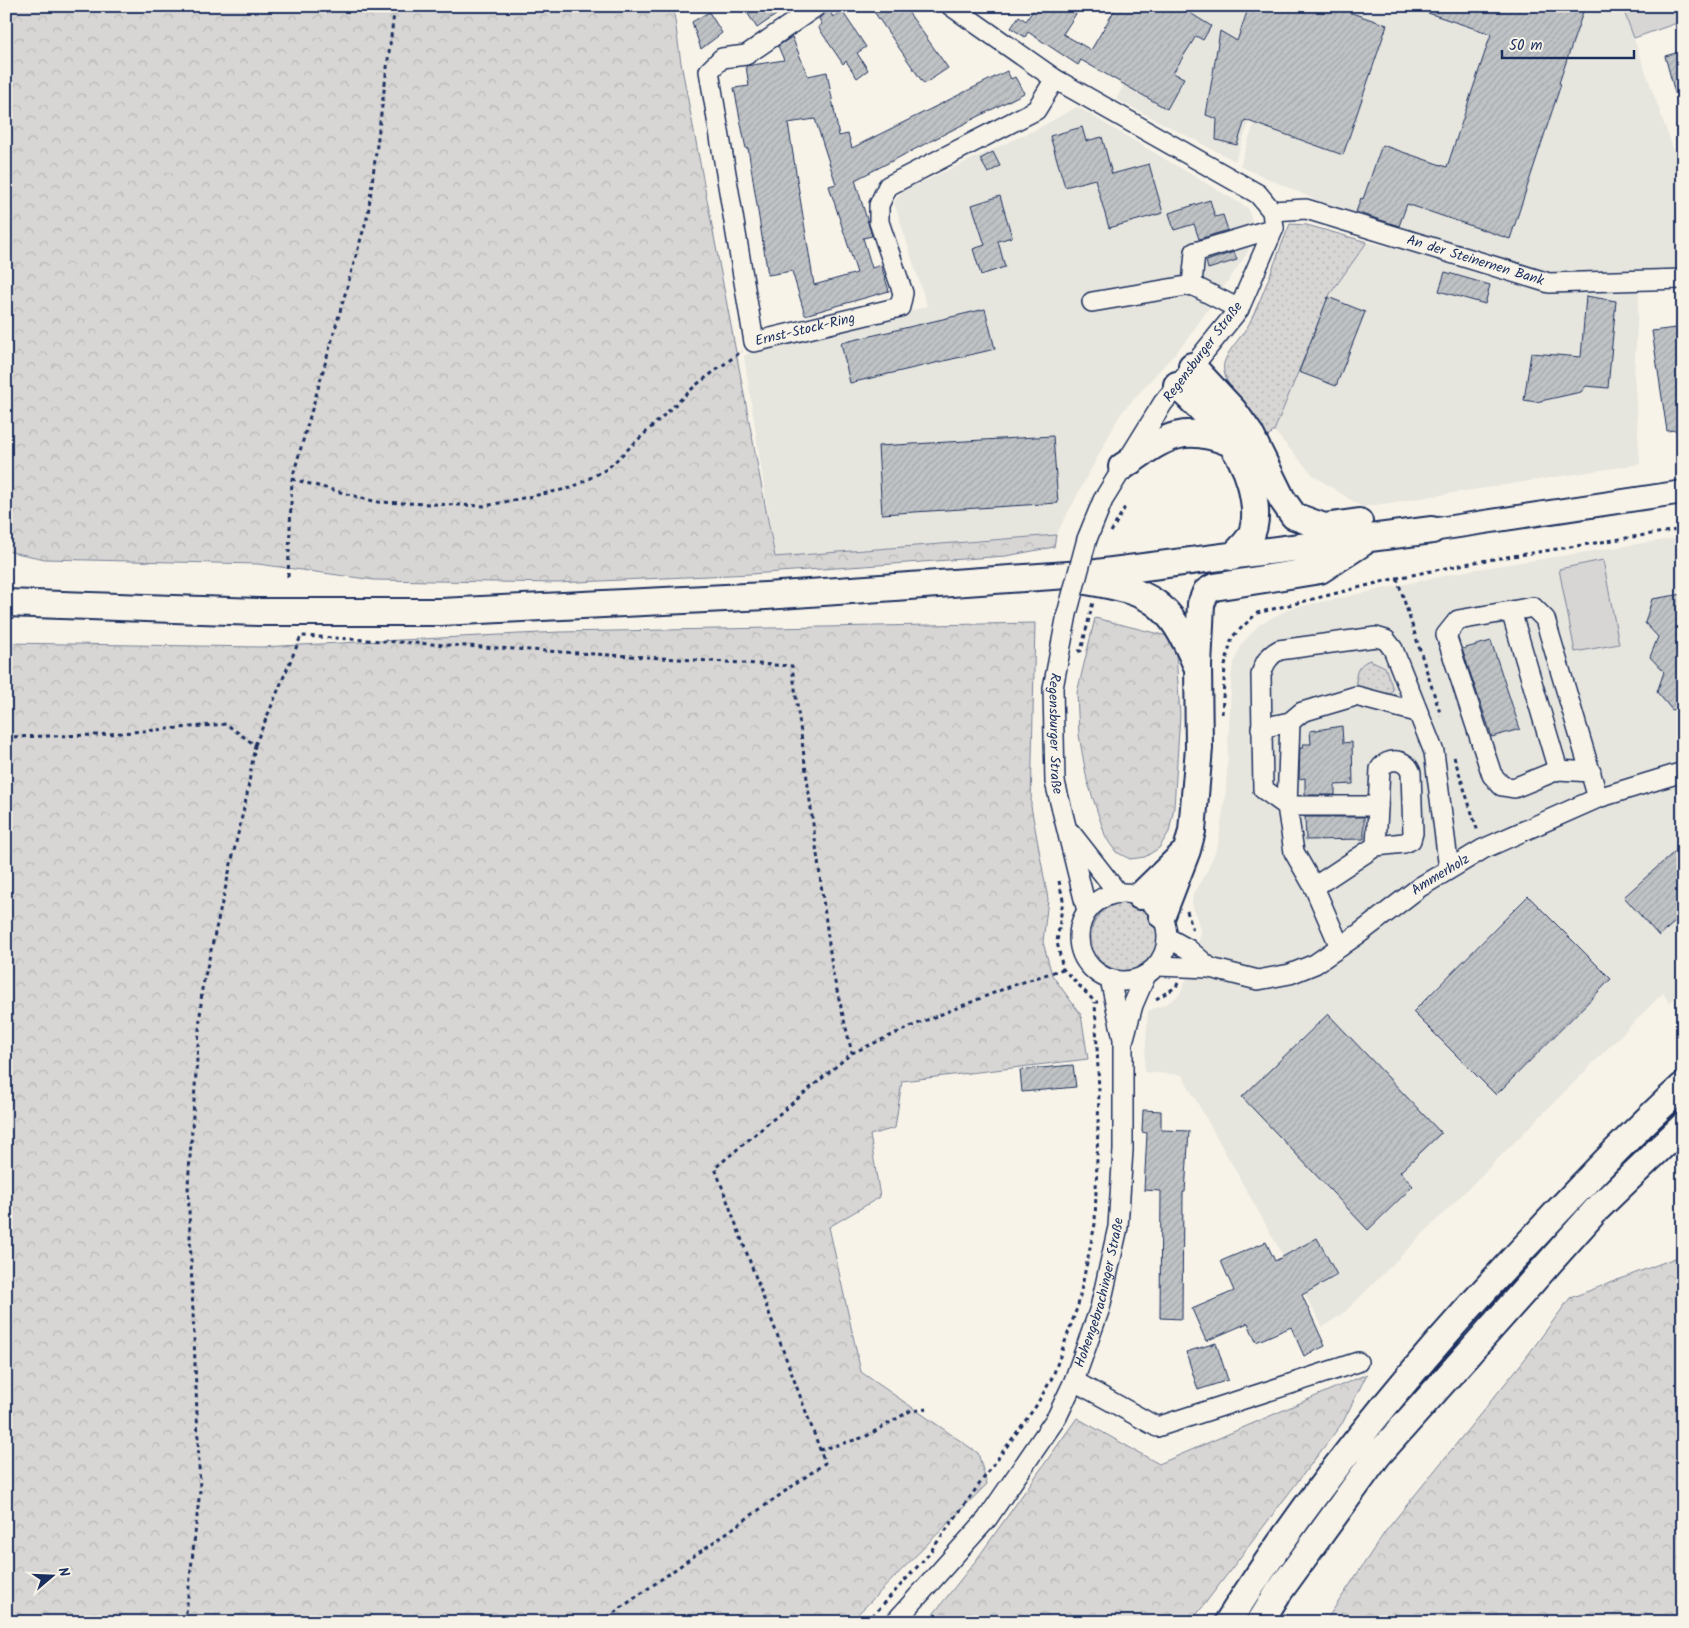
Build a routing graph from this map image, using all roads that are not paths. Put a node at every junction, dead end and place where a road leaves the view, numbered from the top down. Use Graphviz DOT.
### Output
graph roads {
  1 [pos="817,6"];
  2 [pos="951,6"];
  3 [pos="1055,79"];
  4 [pos="1273,220"];
  5 [pos="1683,279"];
  6 [pos="1192,285"];
  7 [pos="1092,302"];
  8 [pos="1239,309"];
  9 [pos="1185,376"];
  10 [pos="1232,443"];
  11 [pos="1122,466"];
  12 [pos="1683,492"];
  13 [pos="1432,530"];
  14 [pos="1368,539"];
  15 [pos="1232,557"];
  16 [pos="1056,576"];
  17 [pos="6,603"];
  18 [pos="1511,611"];
  19 [pos="1198,666"];
  20 [pos="1417,712"];
  21 [pos="1290,722"];
  22 [pos="1261,728"];
  23 [pos="1558,770"];
  24 [pos="1590,772"];
  25 [pos="1683,772"];
  26 [pos="1598,798"];
  27 [pos="1287,806"];
  28 [pos="1378,806"];
  29 [pos="1066,826"];
  30 [pos="1376,846"];
  31 [pos="1187,850"];
  32 [pos="1449,869"];
  33 [pos="1314,887"];
  34 [pos="1129,894"];
  35 [pos="1087,911"];
  36 [pos="1165,927"];
  37 [pos="1340,947"];
  38 [pos="1210,968"];
  39 [pos="1152,970"];
  40 [pos="1110,980"];
  41 [pos="1123,1039"];
  42 [pos="1683,1086"];
  43 [pos="1683,1126"];
  44 [pos="1358,1362"];
  45 [pos="1074,1381"];
  46 [pos="895,1622"];
  47 [pos="1228,1622"];
  48 [pos="1260,1622"];
  1 -- 3 [label="street, Ernst-Stock-Ring"];
  2 -- 3 [label="street"];
  3 -- 4 [label="street"];
  4 -- 5 [label="street, An der Steinernen Bank"];
  4 -- 6 [label="street, An der Steinernen Bank"];
  4 -- 8 [label="street, Regensburger Straße"];
  6 -- 7 [label="street"];
  6 -- 8 [label="street"];
  8 -- 9 [label="street, Regensburger Straße"];
  9 -- 10 [label="highway"];
  9 -- 11 [label="street, Regensburger Straße"];
  9 -- 13 [label="highway"];
  10 -- 11 [label="highway"];
  10 -- 15 [label="highway"];
  11 -- 29 [label="street, Regensburger Straße, bridge"];
  12 -- 13 [label="main road"];
  13 -- 14 [label="highway"];
  14 -- 15 [label="highway"];
  14 -- 19 [label="highway"];
  15 -- 16 [label="highway"];
  16 -- 17 [label="highway"];
  16 -- 19 [label="highway"];
  18 -- 23 [label="street"];
  18 -- 23 [label="street"];
  18 -- 24 [label="street"];
  19 -- 31 [label="highway"];
  20 -- 21 [label="street"];
  20 -- 22 [label="street"];
  20 -- 32 [label="street"];
  21 -- 22 [label="street"];
  21 -- 27 [label="street"];
  22 -- 27 [label="street"];
  23 -- 24 [label="street"];
  24 -- 26 [label="street"];
  25 -- 26 [label="street, Ammerholz"];
  26 -- 32 [label="street, Ammerholz"];
  27 -- 28 [label="street"];
  27 -- 33 [label="street"];
  28 -- 30 [label="street"];
  28 -- 30 [label="street"];
  29 -- 34 [label="street, Regensburger Straße"];
  29 -- 35 [label="street, Regensburger Straße"];
  30 -- 33 [label="street"];
  31 -- 34 [label="highway"];
  31 -- 36 [label="highway"];
  32 -- 37 [label="street, Ammerholz"];
  33 -- 37 [label="street"];
  34 -- 35 [label="street"];
  34 -- 36 [label="street"];
  35 -- 40 [label="street"];
  36 -- 38 [label="street, Ammerholz"];
  36 -- 39 [label="street"];
  37 -- 38 [label="street, Ammerholz"];
  38 -- 39 [label="street, Ammerholz"];
  39 -- 40 [label="street"];
  39 -- 41 [label="street, Hohengebrachinger Straße"];
  40 -- 41 [label="street, Hohengebrachinger Straße"];
  41 -- 45 [label="street, Hohengebrachinger Straße"];
  42 -- 47 [label="highway"];
  43 -- 48 [label="highway"];
  44 -- 45 [label="street"];
  45 -- 46 [label="street, Hohengebrachinger Straße"];
}
